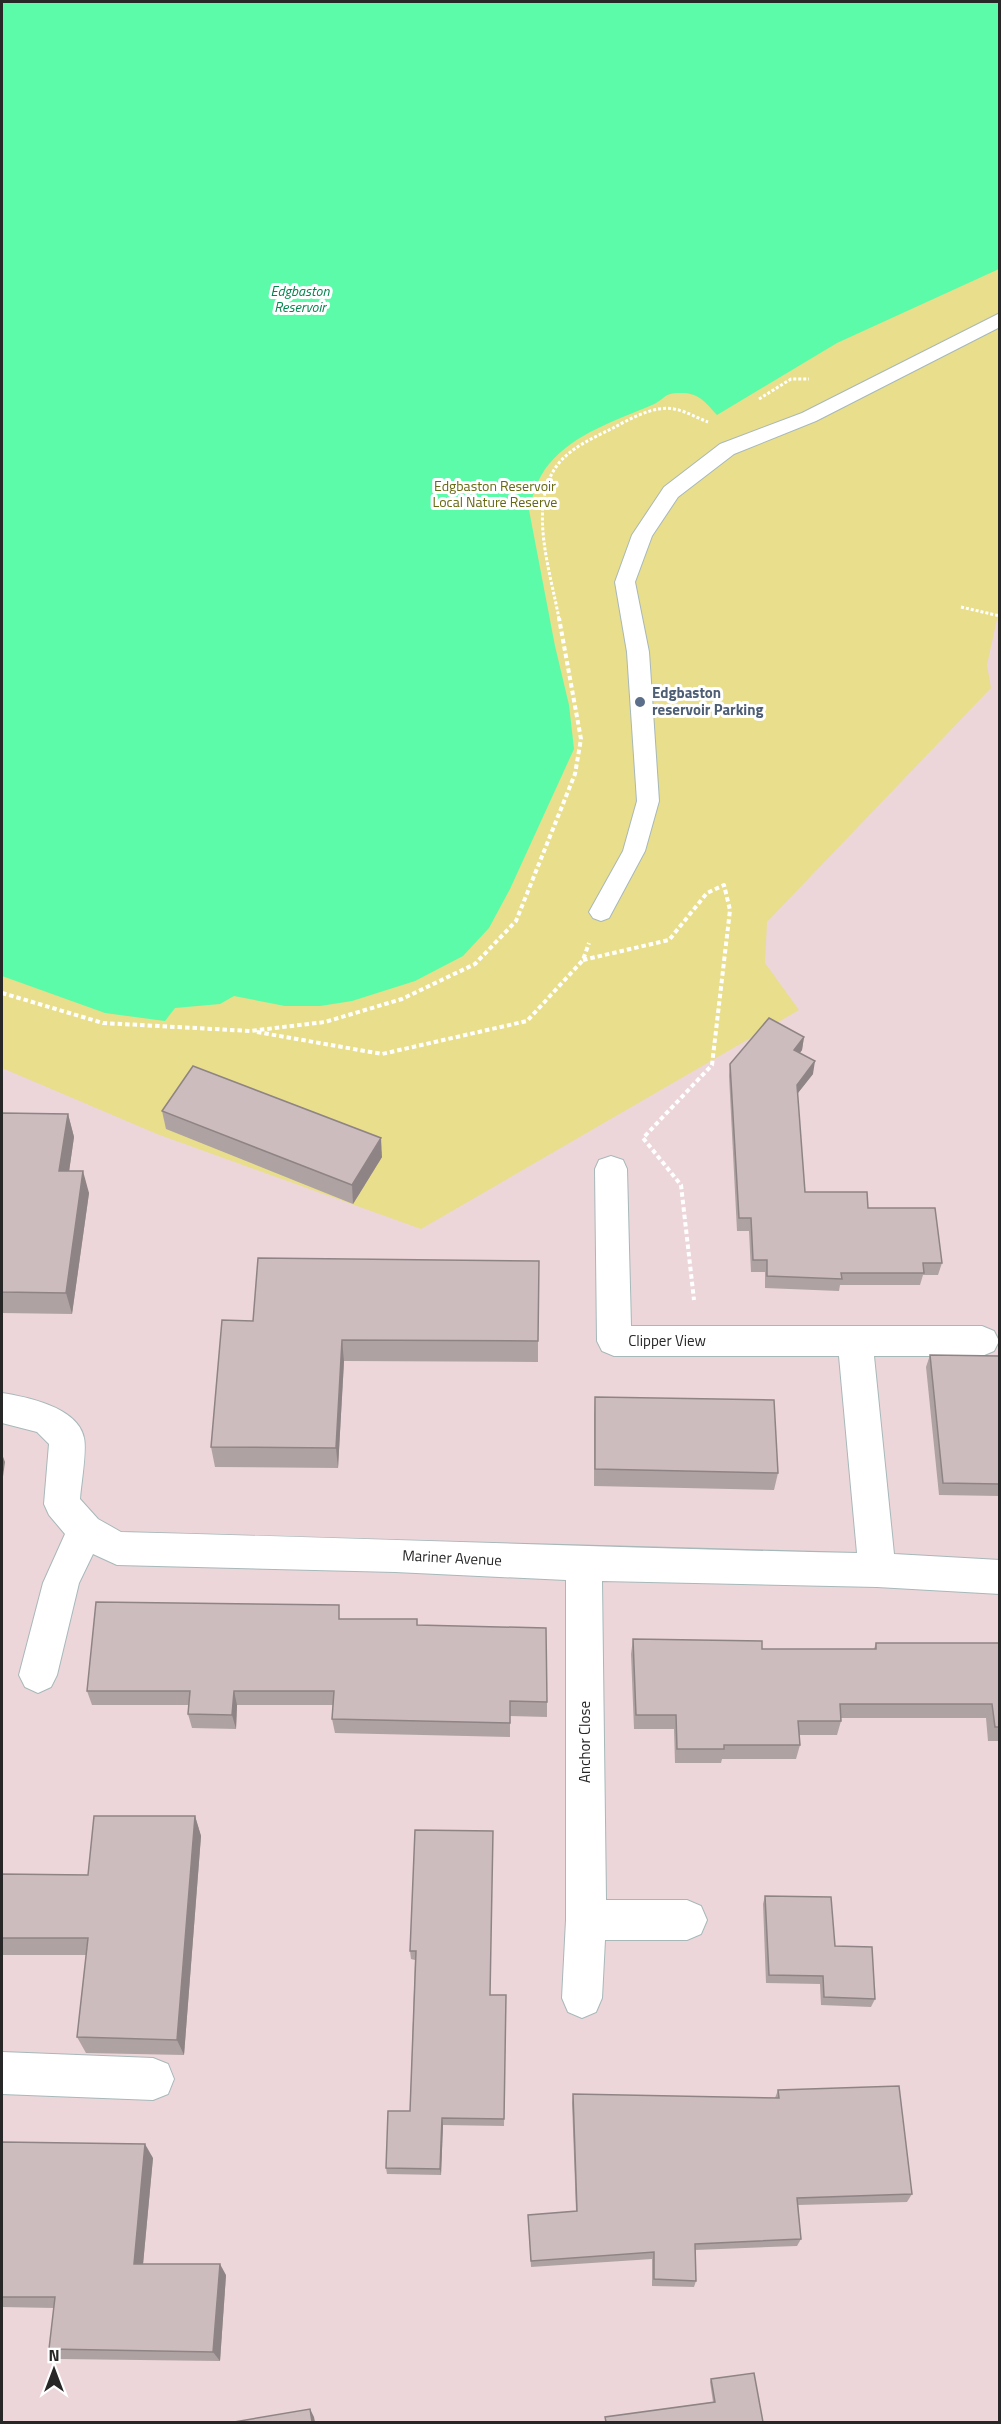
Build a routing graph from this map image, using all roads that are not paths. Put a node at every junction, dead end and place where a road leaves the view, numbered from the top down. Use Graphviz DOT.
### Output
graph roads {
  1 [pos="999,319"];
  2 [pos="601,912"];
  3 [pos="611,1169"];
  4 [pos="855,1340"];
  5 [pos="982,1341"];
  6 [pos="2,1408"];
  7 [pos="85,1531"];
  8 [pos="584,1564"];
  9 [pos="877,1570"];
  10 [pos="999,1577"];
  11 [pos="38,1675"];
  12 [pos="586,1920"];
  13 [pos="687,1920"];
  14 [pos="582,1998"];
  15 [pos="2,2073"];
  16 [pos="153,2079"];
  1 -- 2 [label="lane"];
  3 -- 4 [label="street, Clipper View"];
  4 -- 5 [label="street, Clipper View"];
  4 -- 9 [label="street"];
  6 -- 7 [label="street, Mariner Avenue"];
  7 -- 8 [label="street, Mariner Avenue"];
  7 -- 11 [label="street"];
  8 -- 9 [label="street, Mariner Avenue"];
  8 -- 12 [label="street, Anchor Close"];
  9 -- 10 [label="street, Mariner Avenue"];
  12 -- 13 [label="street"];
  12 -- 14 [label="street, Anchor Close"];
  15 -- 16 [label="street"];
}
